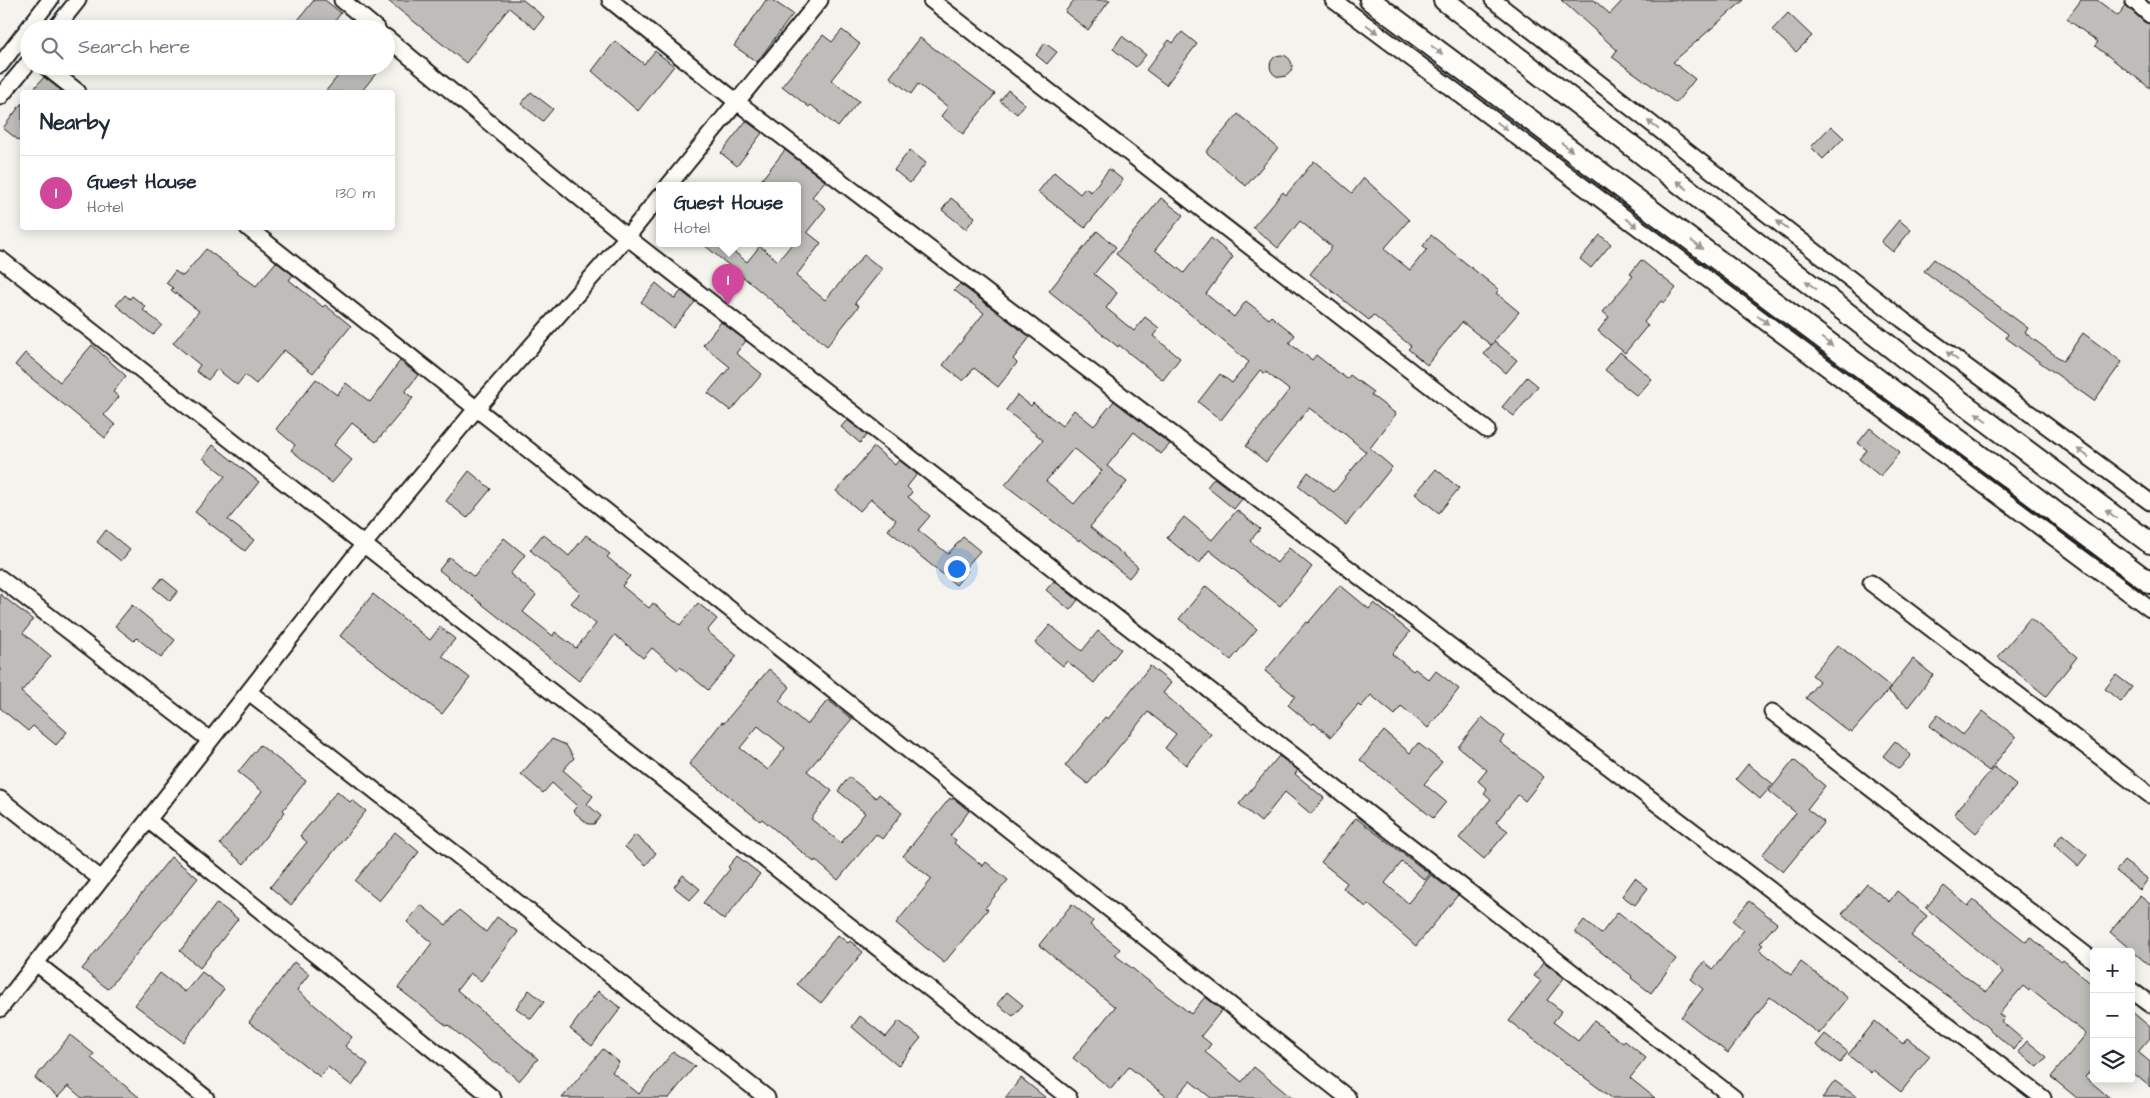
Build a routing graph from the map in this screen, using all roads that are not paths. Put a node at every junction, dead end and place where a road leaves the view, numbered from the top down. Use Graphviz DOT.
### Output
graph roads {
  1 [pos="50,0"];
  2 [pos="78,0"];
  3 [pos="342,0"];
  4 [pos="610,0"];
  5 [pos="820,0"];
  6 [pos="931,0"];
  7 [pos="1333,0"];
  8 [pos="1370,0"];
  9 [pos="1444,0"];
  10 [pos="1493,0"];
  11 [pos="2133,0"];
  12 [pos="2150,15"];
  13 [pos="35,20"];
  14 [pos="62,20"];
  15 [pos="366,20"];
  16 [pos="20,39"];
  17 [pos="395,44"];
  18 [pos="0,65"];
  19 [pos="20,73"];
  20 [pos="56,75"];
  21 [pos="75,90"];
  22 [pos="0,97"];
  23 [pos="737,102"];
  24 [pos="671,182"];
  25 [pos="656,201"];
  26 [pos="251,230"];
  27 [pos="627,237"];
  28 [pos="0,259"];
  29 [pos="476,409"];
  30 [pos="1487,430"];
  31 [pos="2150,502"];
  32 [pos="2150,543"];
  33 [pos="364,544"];
  34 [pos="0,578"];
  35 [pos="1871,583"];
  36 [pos="2150,583"];
  37 [pos="2150,609"];
  38 [pos="249,692"];
  39 [pos="1772,712"];
  40 [pos="210,740"];
  41 [pos="2150,795"];
  42 [pos="0,799"];
  43 [pos="148,820"];
  44 [pos="102,879"];
  45 [pos="2090,958"];
  46 [pos="36,963"];
  47 [pos="2135,993"];
  48 [pos="2150,1004"];
  49 [pos="0,1009"];
  50 [pos="1328,1092"];
  51 [pos="206,1098"];
  52 [pos="493,1098"];
  53 [pos="766,1098"];
  54 [pos="1069,1098"];
  55 [pos="1348,1098"];
  56 [pos="1734,1098"];
  57 [pos="2043,1098"];
  1 -- 13 [label="street"];
  2 -- 14 [label="street"];
  3 -- 15 [label="street"];
  4 -- 23 [label="street"];
  5 -- 23 [label="street"];
  6 -- 30 [label="street"];
  7 -- 37 [label="street, one-way"];
  8 -- 36 [label="main road, one-way"];
  32 -- 9 [label="main road, one-way"];
  31 -- 10 [label="street, one-way"];
  11 -- 12 [label="street"];
  16 -- 18 [label="street"];
  17 -- 27 [label="street"];
  19 -- 22 [label="street"];
  20 -- 21 [label="street"];
  23 -- 24 [label="street"];
  23 -- 57 [label="street"];
  25 -- 27 [label="street"];
  26 -- 29 [label="street"];
  27 -- 29 [label="street"];
  27 -- 56 [label="street"];
  28 -- 33 [label="street"];
  29 -- 33 [label="street"];
  29 -- 50 [label="street"];
  33 -- 38 [label="street"];
  33 -- 54 [label="street"];
  34 -- 40 [label="street"];
  35 -- 41 [label="street"];
  38 -- 40 [label="street"];
  38 -- 53 [label="street"];
  39 -- 45 [label="street"];
  40 -- 43 [label="street"];
  42 -- 44 [label="street"];
  43 -- 44 [label="street"];
  43 -- 52 [label="street"];
  44 -- 46 [label="street"];
  46 -- 49 [label="street"];
  46 -- 51 [label="street"];
  47 -- 48 [label="street"];
  50 -- 55 [label="street"];
}
